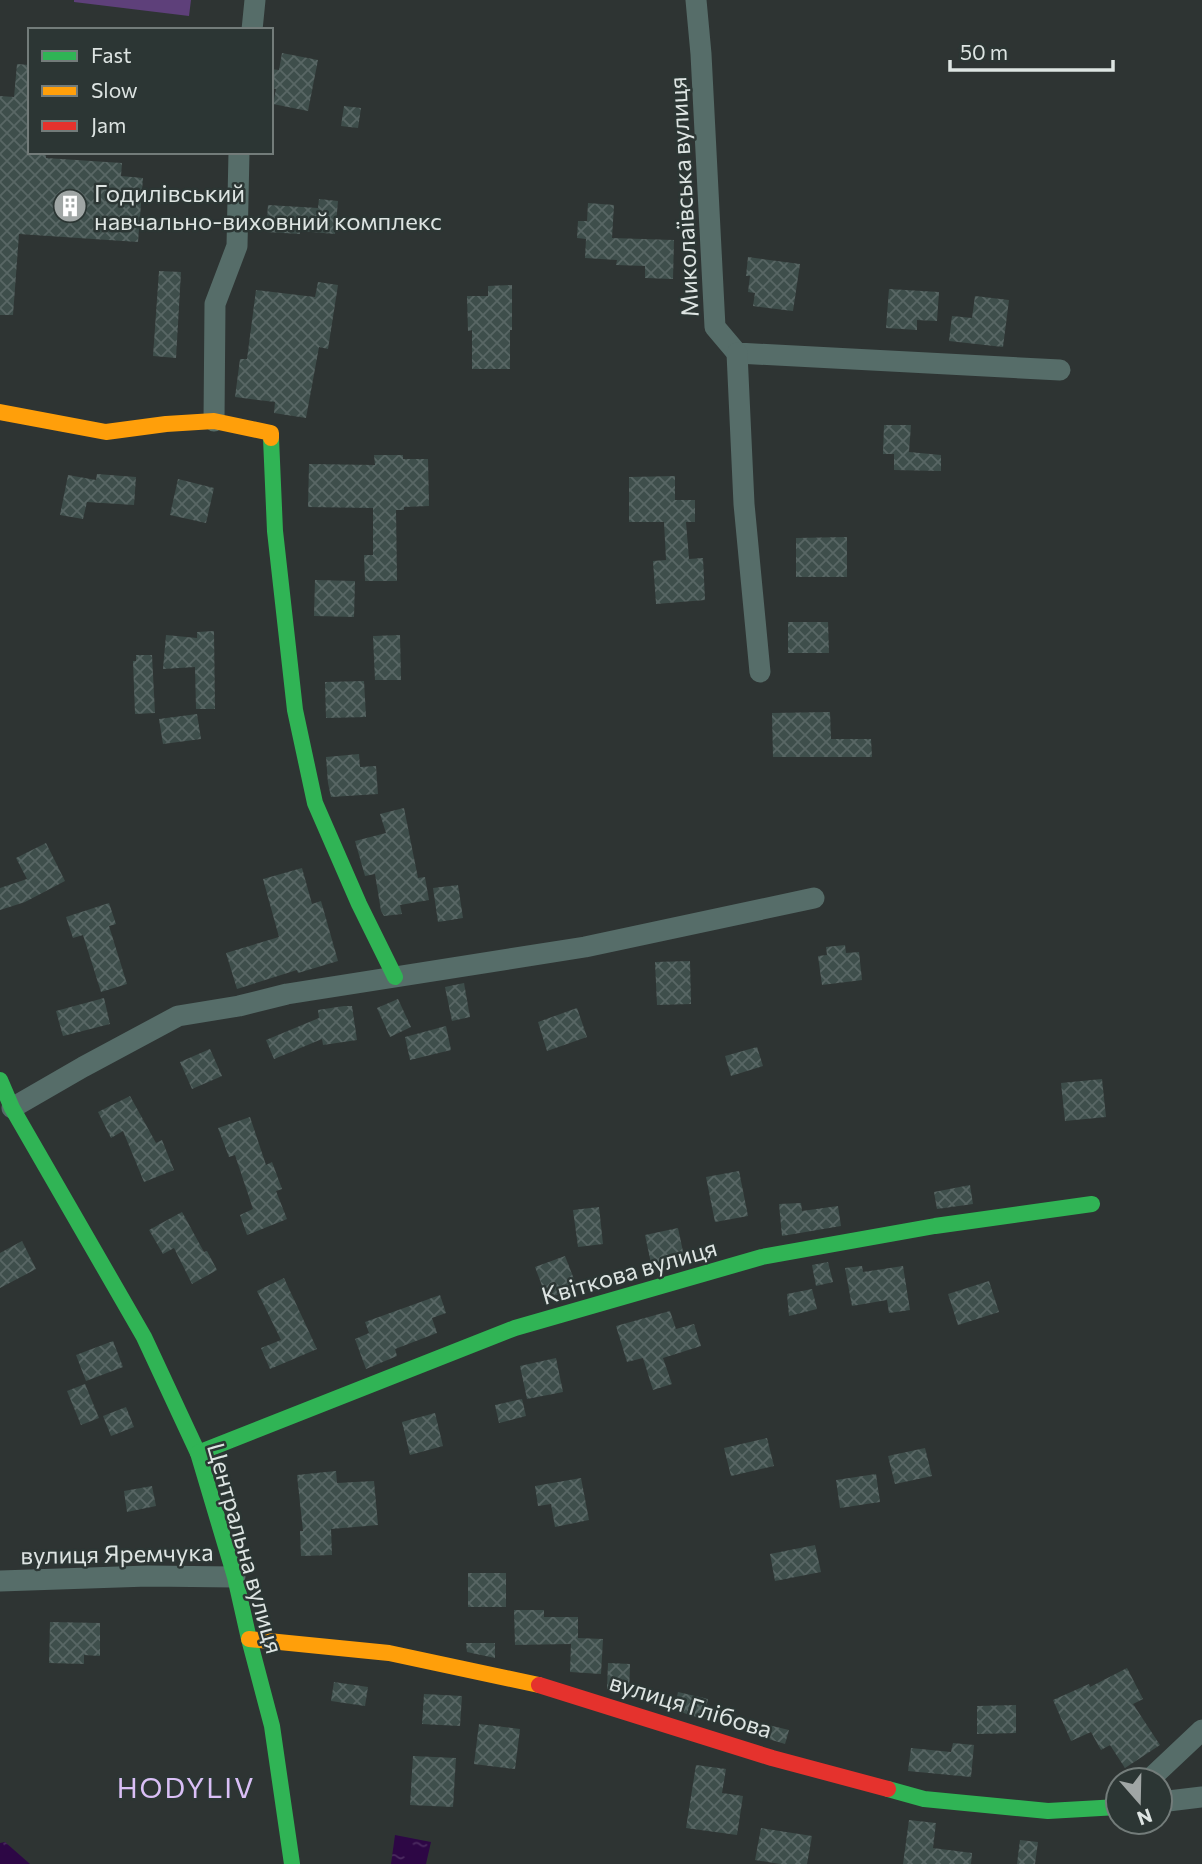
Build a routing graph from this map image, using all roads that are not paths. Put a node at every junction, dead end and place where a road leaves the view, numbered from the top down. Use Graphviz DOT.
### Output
graph roads {
  1 [pos="255,0"];
  2 [pos="696,0"];
  3 [pos="252,28"];
  4 [pos="239,154"];
  5 [pos="737,353"];
  6 [pos="1060,370"];
  7 [pos="0,412"];
  8 [pos="214,421"];
  9 [pos="760,671"];
  10 [pos="814,898"];
  11 [pos="396,977"];
  12 [pos="0,1080"];
  13 [pos="12,1108"];
  14 [pos="1092,1204"];
  15 [pos="198,1453"];
  16 [pos="235,1577"];
  17 [pos="0,1581"];
  18 [pos="249,1639"];
  19 [pos="1202,1730"];
  20 [pos="1164,1766"];
  21 [pos="1202,1797"];
  22 [pos="1174,1800"];
  23 [pos="1104,1808"];
  24 [pos="292,1864"];
  1 -- 3 [label="street"];
  2 -- 5 [label="street, Миколаївська вулиця"];
  4 -- 8 [label="street"];
  5 -- 6 [label="street"];
  5 -- 9 [label="street"];
  7 -- 8 [label="street"];
  8 -- 11 [label="street"];
  10 -- 11 [label="street"];
  11 -- 13 [label="street"];
  12 -- 13 [label="street, Центральна вулиця"];
  13 -- 15 [label="street, Центральна вулиця"];
  14 -- 15 [label="street, Квіткова вулиця"];
  15 -- 16 [label="street, Центральна вулиця"];
  16 -- 17 [label="street, вулиця Яремчука"];
  16 -- 18 [label="street, Центральна вулиця"];
  18 -- 23 [label="street, вулиця Глібова"];
  18 -- 24 [label="street, Центральна вулиця"];
  19 -- 20 [label="street"];
  21 -- 22 [label="street"];
}
